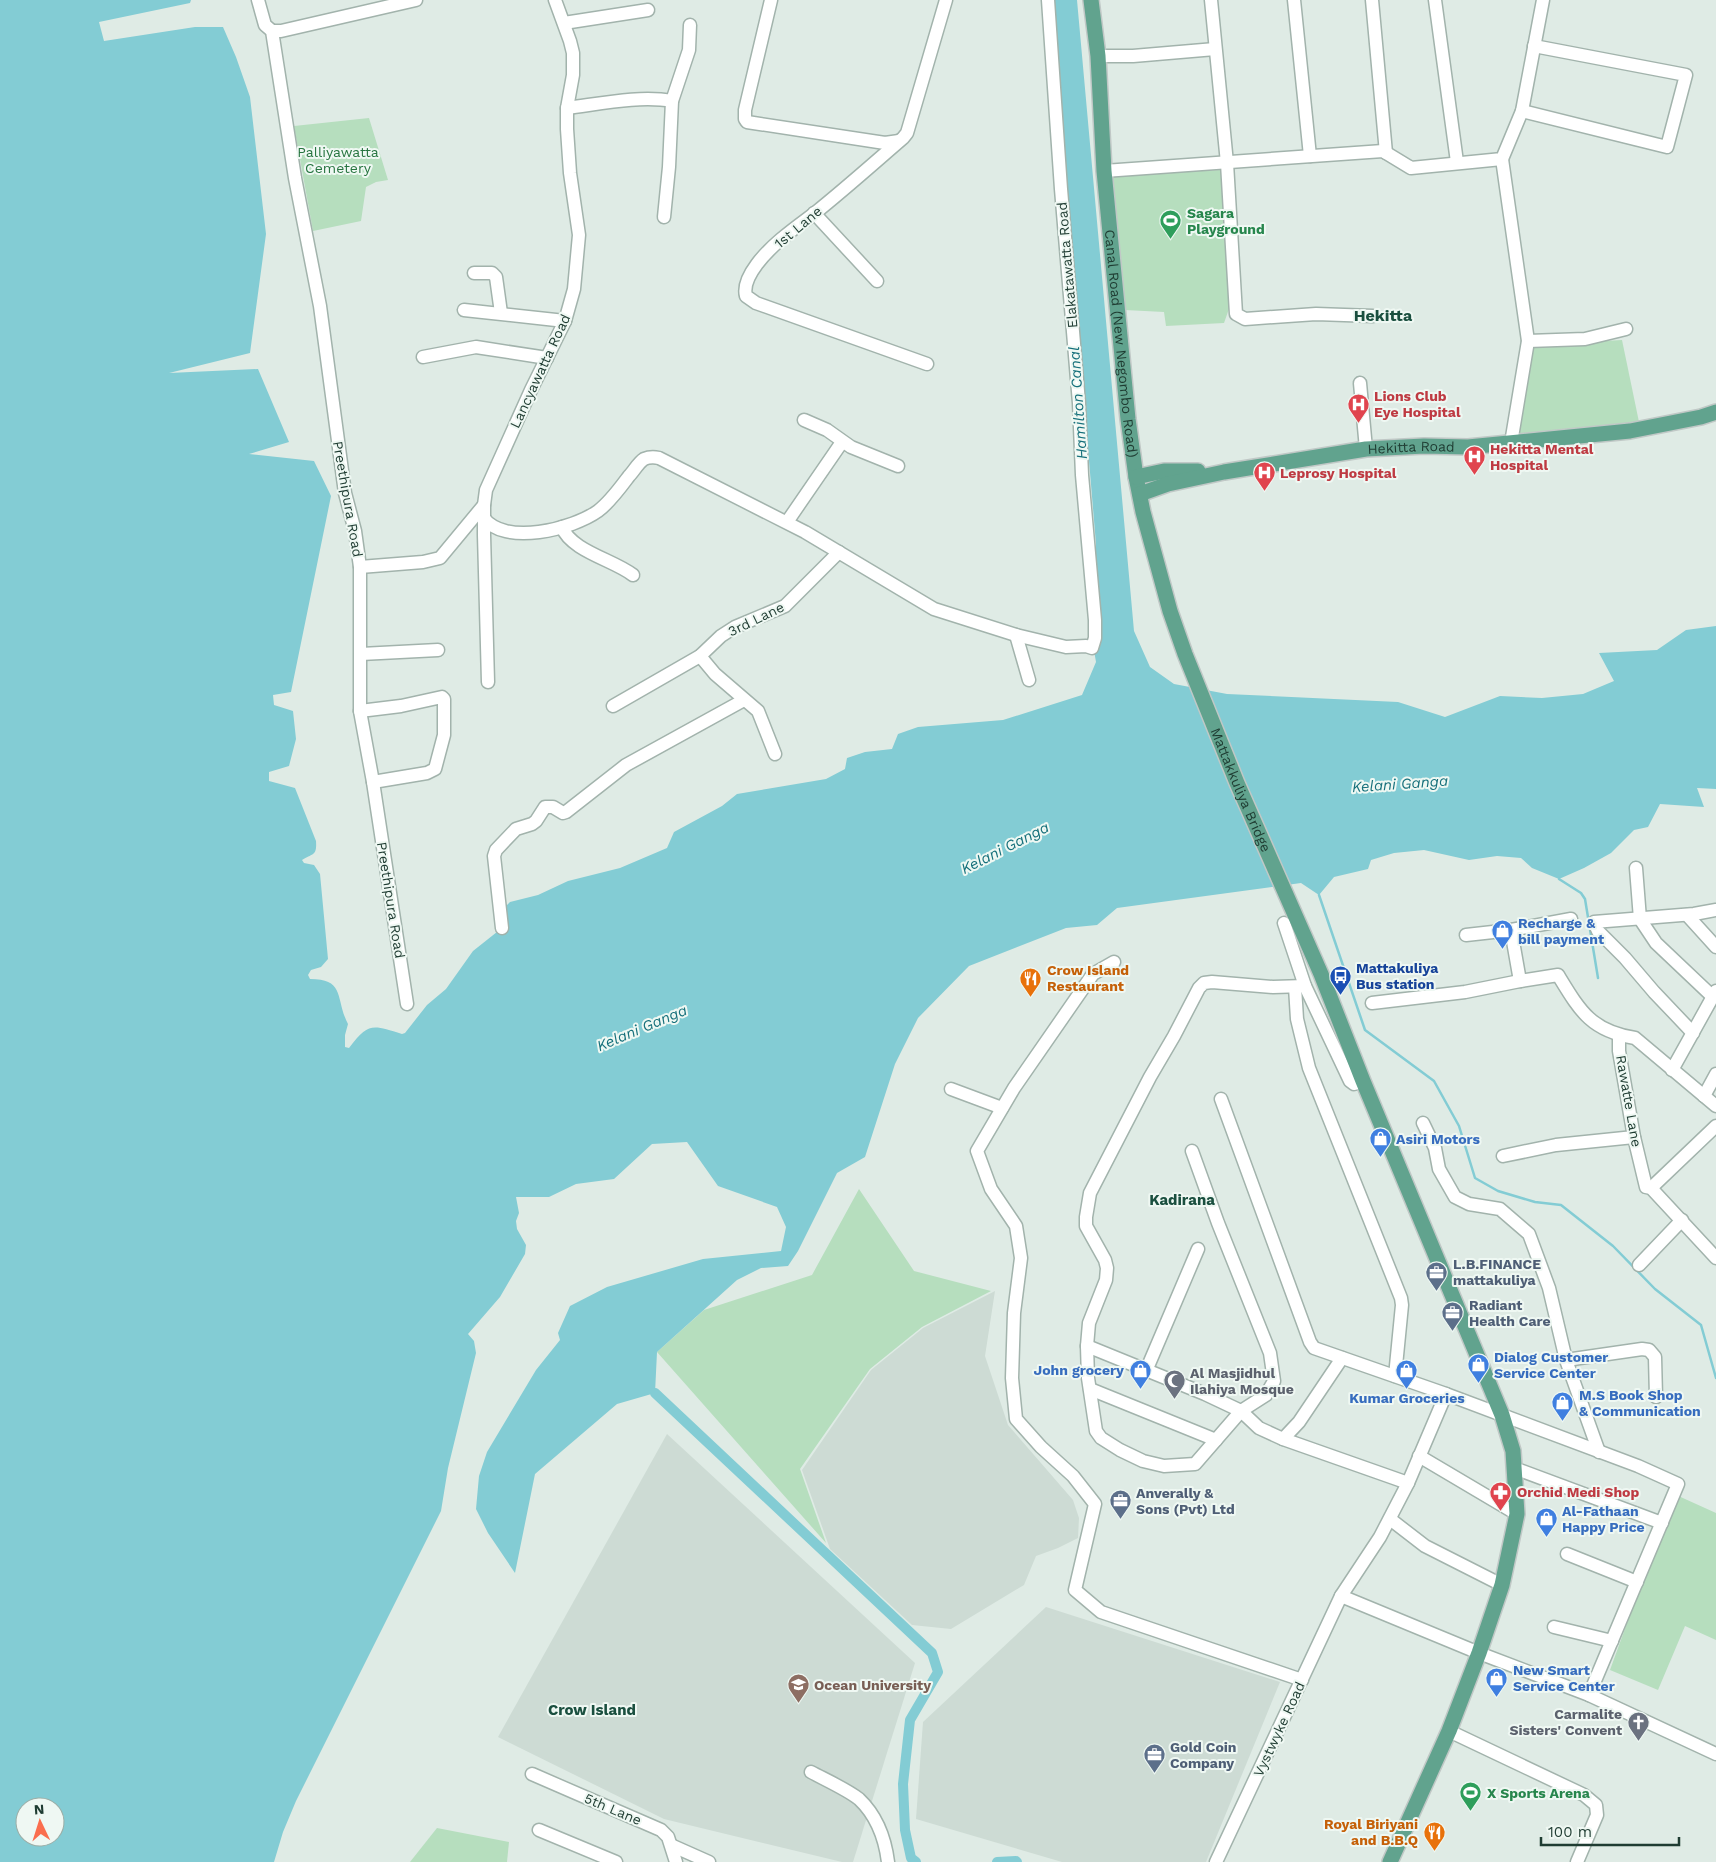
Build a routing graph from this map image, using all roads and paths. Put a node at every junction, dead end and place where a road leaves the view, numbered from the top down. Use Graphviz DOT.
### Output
graph roads {
  1 [pos="258,0"];
  2 [pos="416,0"];
  3 [pos="555,0"];
  4 [pos="771,0"];
  5 [pos="946,0"];
  6 [pos="1048,0"];
  7 [pos="1091,0"];
  8 [pos="1211,0"];
  9 [pos="1294,0"];
  10 [pos="1372,0"];
  11 [pos="1435,0"];
  12 [pos="1543,0"];
  13 [pos="648,10"];
  14 [pos="564,23"];
  15 [pos="690,24"];
  16 [pos="272,31"];
  17 [pos="1534,46"];
  18 [pos="1215,49"];
  19 [pos="1098,56"];
  20 [pos="672,101"];
  21 [pos="567,108"];
  22 [pos="1522,112"];
  23 [pos="899,141"];
  24 [pos="1386,153"];
  25 [pos="1310,156"];
  26 [pos="1502,159"];
  27 [pos="1457,162"];
  28 [pos="1227,163"];
  29 [pos="1104,171"];
  30 [pos="814,213"];
  31 [pos="664,217"];
  32 [pos="474,273"];
  33 [pos="877,281"];
  34 [pos="464,310"];
  35 [pos="501,313"];
  36 [pos="1373,316"];
  37 [pos="565,321"];
  38 [pos="1626,329"];
  39 [pos="1528,341"];
  40 [pos="423,357"];
  41 [pos="547,358"];
  42 [pos="927,364"];
  43 [pos="1360,383"];
  44 [pos="1716,412"];
  45 [pos="804,420"];
  46 [pos="842,442"];
  47 [pos="1511,443"];
  48 [pos="1366,449"];
  49 [pos="898,466"];
  50 [pos="1224,472"];
  51 [pos="1136,477"];
  52 [pos="1140,494"];
  53 [pos="484,511"];
  54 [pos="788,522"];
  55 [pos="562,527"];
  56 [pos="839,552"];
  57 [pos="360,567"];
  58 [pos="633,575"];
  59 [pos="1016,635"];
  60 [pos="438,650"];
  61 [pos="361,654"];
  62 [pos="700,656"];
  63 [pos="1194,678"];
  64 [pos="1029,680"];
  65 [pos="488,682"];
  66 [pos="744,700"];
  67 [pos="613,706"];
  68 [pos="360,711"];
  69 [pos="776,754"];
  70 [pos="374,782"];
  71 [pos="1636,868"];
  72 [pos="1716,910"];
  73 [pos="1687,915"];
  74 [pos="1571,919"];
  75 [pos="1640,919"];
  76 [pos="1284,923"];
  77 [pos="502,928"];
  78 [pos="1511,930"];
  79 [pos="1466,935"];
  80 [pos="1716,947"];
  81 [pos="1114,962"];
  82 [pos="1520,981"];
  83 [pos="1300,987"];
  84 [pos="1714,994"];
  85 [pos="1372,1003"];
  86 [pos="407,1004"];
  87 [pos="1693,1032"];
  88 [pos="1619,1035"];
  89 [pos="1672,1070"];
  90 [pos="1716,1074"];
  91 [pos="1363,1081"];
  92 [pos="951,1089"];
  93 [pos="1704,1096"];
  94 [pos="1221,1099"];
  95 [pos="1716,1106"];
  96 [pos="1002,1108"];
  97 [pos="1423,1122"];
  98 [pos="1716,1126"];
  99 [pos="1634,1137"];
  100 [pos="1192,1151"];
  101 [pos="1503,1156"];
  102 [pos="1651,1188"];
  103 [pos="1682,1220"];
  104 [pos="1198,1249"];
  105 [pos="1716,1258"];
  106 [pos="1639,1265"];
  107 [pos="1087,1346"];
  108 [pos="1342,1358"];
  109 [pos="1566,1360"];
  110 [pos="1146,1371"];
  111 [pos="1395,1376"];
  112 [pos="1090,1389"];
  113 [pos="1446,1394"];
  114 [pos="1656,1397"];
  115 [pos="1241,1411"];
  116 [pos="1502,1415"];
  117 [pos="1282,1439"];
  118 [pos="1216,1440"];
  119 [pos="1599,1452"];
  120 [pos="1419,1456"];
  121 [pos="1514,1468"];
  122 [pos="1408,1483"];
  123 [pos="1518,1514"];
  124 [pos="1390,1519"];
  125 [pos="1662,1523"];
  126 [pos="1567,1554"];
  127 [pos="1637,1582"];
  128 [pos="1502,1585"];
  129 [pos="1341,1596"];
  130 [pos="1554,1627"];
  131 [pos="1612,1640"];
  132 [pos="1479,1653"];
  133 [pos="1302,1680"];
  134 [pos="1589,1695"];
  135 [pos="1449,1731"];
  136 [pos="1716,1754"];
  137 [pos="810,1772"];
  138 [pos="532,1774"];
  139 [pos="539,1830"];
  140 [pos="673,1846"];
  141 [pos="616,1862"];
  142 [pos="676,1862"];
  143 [pos="709,1862"];
  144 [pos="888,1862"];
  145 [pos="1216,1862"];
  146 [pos="1390,1862"];
  147 [pos="1577,1862"];
  1 -- 16 [label="street, Preethipura Road"];
  2 -- 16 [label="street"];
  3 -- 14 [label="street, Lancyawatta Road"];
  4 -- 23 [label="street"];
  5 -- 23 [label="street, 1st Lane"];
  6 -- 59 [label="street, Elakatawatta Road"];
  7 -- 19 [label="main road, Canal Road (New Negombo Road)"];
  8 -- 18 [label="street"];
  9 -- 25 [label="street"];
  10 -- 24 [label="street"];
  11 -- 27 [label="street"];
  12 -- 17 [label="street"];
  13 -- 14 [label="street"];
  14 -- 21 [label="street, Lancyawatta Road"];
  15 -- 20 [label="street"];
  16 -- 57 [label="street, Preethipura Road"];
  17 -- 22 [label="street"];
  17 -- 22 [label="street"];
  18 -- 19 [label="street"];
  18 -- 28 [label="street"];
  19 -- 29 [label="main road, Canal Road (New Negombo Road)"];
  20 -- 21 [label="street"];
  20 -- 31 [label="street"];
  21 -- 37 [label="street, Lancyawatta Road"];
  22 -- 26 [label="street"];
  23 -- 30 [label="street, 1st Lane"];
  24 -- 25 [label="street"];
  24 -- 27 [label="street"];
  25 -- 28 [label="street"];
  26 -- 27 [label="street"];
  26 -- 39 [label="street"];
  28 -- 29 [label="street"];
  28 -- 36 [label="street"];
  29 -- 51 [label="main road, Canal Road (New Negombo Road)"];
  30 -- 33 [label="street"];
  30 -- 42 [label="street, 1st Lane"];
  32 -- 35 [label="street"];
  34 -- 35 [label="street"];
  35 -- 37 [label="street"];
  37 -- 41 [label="street, Lancyawatta Road"];
  38 -- 39 [label="street"];
  39 -- 47 [label="street"];
  40 -- 41 [label="street"];
  41 -- 53 [label="street, Lancyawatta Road"];
  43 -- 48 [label="street"];
  44 -- 47 [label="main road, Hekitta Road"];
  45 -- 46 [label="street"];
  46 -- 49 [label="street"];
  46 -- 54 [label="street"];
  47 -- 48 [label="main road, Hekitta Road"];
  48 -- 50 [label="main road, Hekitta Road"];
  50 -- 51 [label="main road, Hekitta Road"];
  50 -- 52 [label="main road, Hekitta Road"];
  51 -- 52 [label="main road, Canal Road (New Negombo Road)"];
  52 -- 63 [label="main road, Canal Road (New Negombo Road)"];
  53 -- 55 [label="street"];
  53 -- 57 [label="street"];
  53 -- 65 [label="street, Lancyawatta Road"];
  54 -- 55 [label="street"];
  54 -- 56 [label="street"];
  55 -- 58 [label="street"];
  56 -- 59 [label="street"];
  56 -- 62 [label="street, 3rd Lane"];
  57 -- 61 [label="street, Preethipura Road"];
  59 -- 64 [label="street"];
  60 -- 61 [label="street"];
  61 -- 68 [label="street, Preethipura Road"];
  62 -- 66 [label="street"];
  62 -- 67 [label="street, 3rd Lane"];
  63 -- 91 [label="main road, Mattakkuliya Bridge"];
  66 -- 69 [label="street"];
  66 -- 77 [label="street"];
  68 -- 70 [label="street, Preethipura Road"];
  68 -- 70 [label="street"];
  70 -- 86 [label="street, Preethipura Road"];
  71 -- 75 [label="street"];
  72 -- 73 [label="street"];
  73 -- 75 [label="street"];
  73 -- 80 [label="street"];
  74 -- 78 [label="street"];
  75 -- 84 [label="street"];
  75 -- 87 [label="street"];
  76 -- 83 [label="street"];
  78 -- 79 [label="street"];
  78 -- 82 [label="street"];
  81 -- 96 [label="street"];
  82 -- 85 [label="street"];
  82 -- 88 [label="street"];
  83 -- 91 [label="street"];
  83 -- 107 [label="street"];
  83 -- 111 [label="street"];
  84 -- 87 [label="street"];
  87 -- 89 [label="street"];
  88 -- 89 [label="street, Rawatte Lane"];
  88 -- 99 [label="street, Rawatte Lane"];
  89 -- 93 [label="street, Rawatte Lane"];
  90 -- 93 [label="street"];
  91 -- 116 [label="main road, Mattakkuliya Bridge"];
  92 -- 96 [label="street"];
  93 -- 95 [label="street, Rawatte Lane"];
  94 -- 108 [label="street"];
  96 -- 133 [label="street"];
  97 -- 109 [label="street"];
  98 -- 102 [label="street"];
  99 -- 101 [label="street"];
  99 -- 102 [label="street, Rawatte Lane"];
  100 -- 115 [label="street"];
  102 -- 103 [label="street, Rawatte Lane"];
  103 -- 105 [label="street, Rawatte Lane"];
  103 -- 106 [label="street"];
  104 -- 110 [label="street"];
  107 -- 110 [label="street"];
  107 -- 112 [label="street"];
  108 -- 111 [label="street"];
  108 -- 117 [label="street"];
  109 -- 114 [label="street"];
  109 -- 119 [label="street"];
  110 -- 115 [label="street"];
  111 -- 113 [label="street"];
  112 -- 118 [label="street"];
  112 -- 118 [label="street"];
  113 -- 116 [label="street"];
  113 -- 120 [label="street, Vystwyke Road"];
  115 -- 117 [label="street"];
  115 -- 118 [label="street"];
  116 -- 119 [label="street"];
  116 -- 121 [label="main road, Mattakkuliya Bridge"];
  117 -- 122 [label="street"];
  119 -- 125 [label="street"];
  120 -- 122 [label="street, Vystwyke Road"];
  120 -- 123 [label="street"];
  121 -- 123 [label="main road, Mattakkuliya Bridge"];
  121 -- 125 [label="street"];
  122 -- 124 [label="street, Vystwyke Road"];
  123 -- 128 [label="main road, Mattakkuliya Bridge"];
  124 -- 128 [label="street"];
  124 -- 129 [label="street, Vystwyke Road"];
  125 -- 127 [label="street"];
  126 -- 127 [label="street"];
  127 -- 131 [label="street"];
  128 -- 132 [label="main road, Mattakkuliya Bridge"];
  129 -- 132 [label="street"];
  129 -- 133 [label="street, Vystwyke Road"];
  130 -- 131 [label="street"];
  131 -- 134 [label="street"];
  132 -- 134 [label="street"];
  132 -- 135 [label="main road, Mattakkuliya Bridge"];
  133 -- 145 [label="street, Vystwyke Road"];
  134 -- 136 [label="street"];
  135 -- 146 [label="main road, Mattakkuliya Bridge"];
  135 -- 147 [label="street"];
  137 -- 144 [label="street"];
  138 -- 140 [label="street, 5th Lane"];
  139 -- 141 [label="street"];
  140 -- 142 [label="street"];
  140 -- 143 [label="street"];
}
